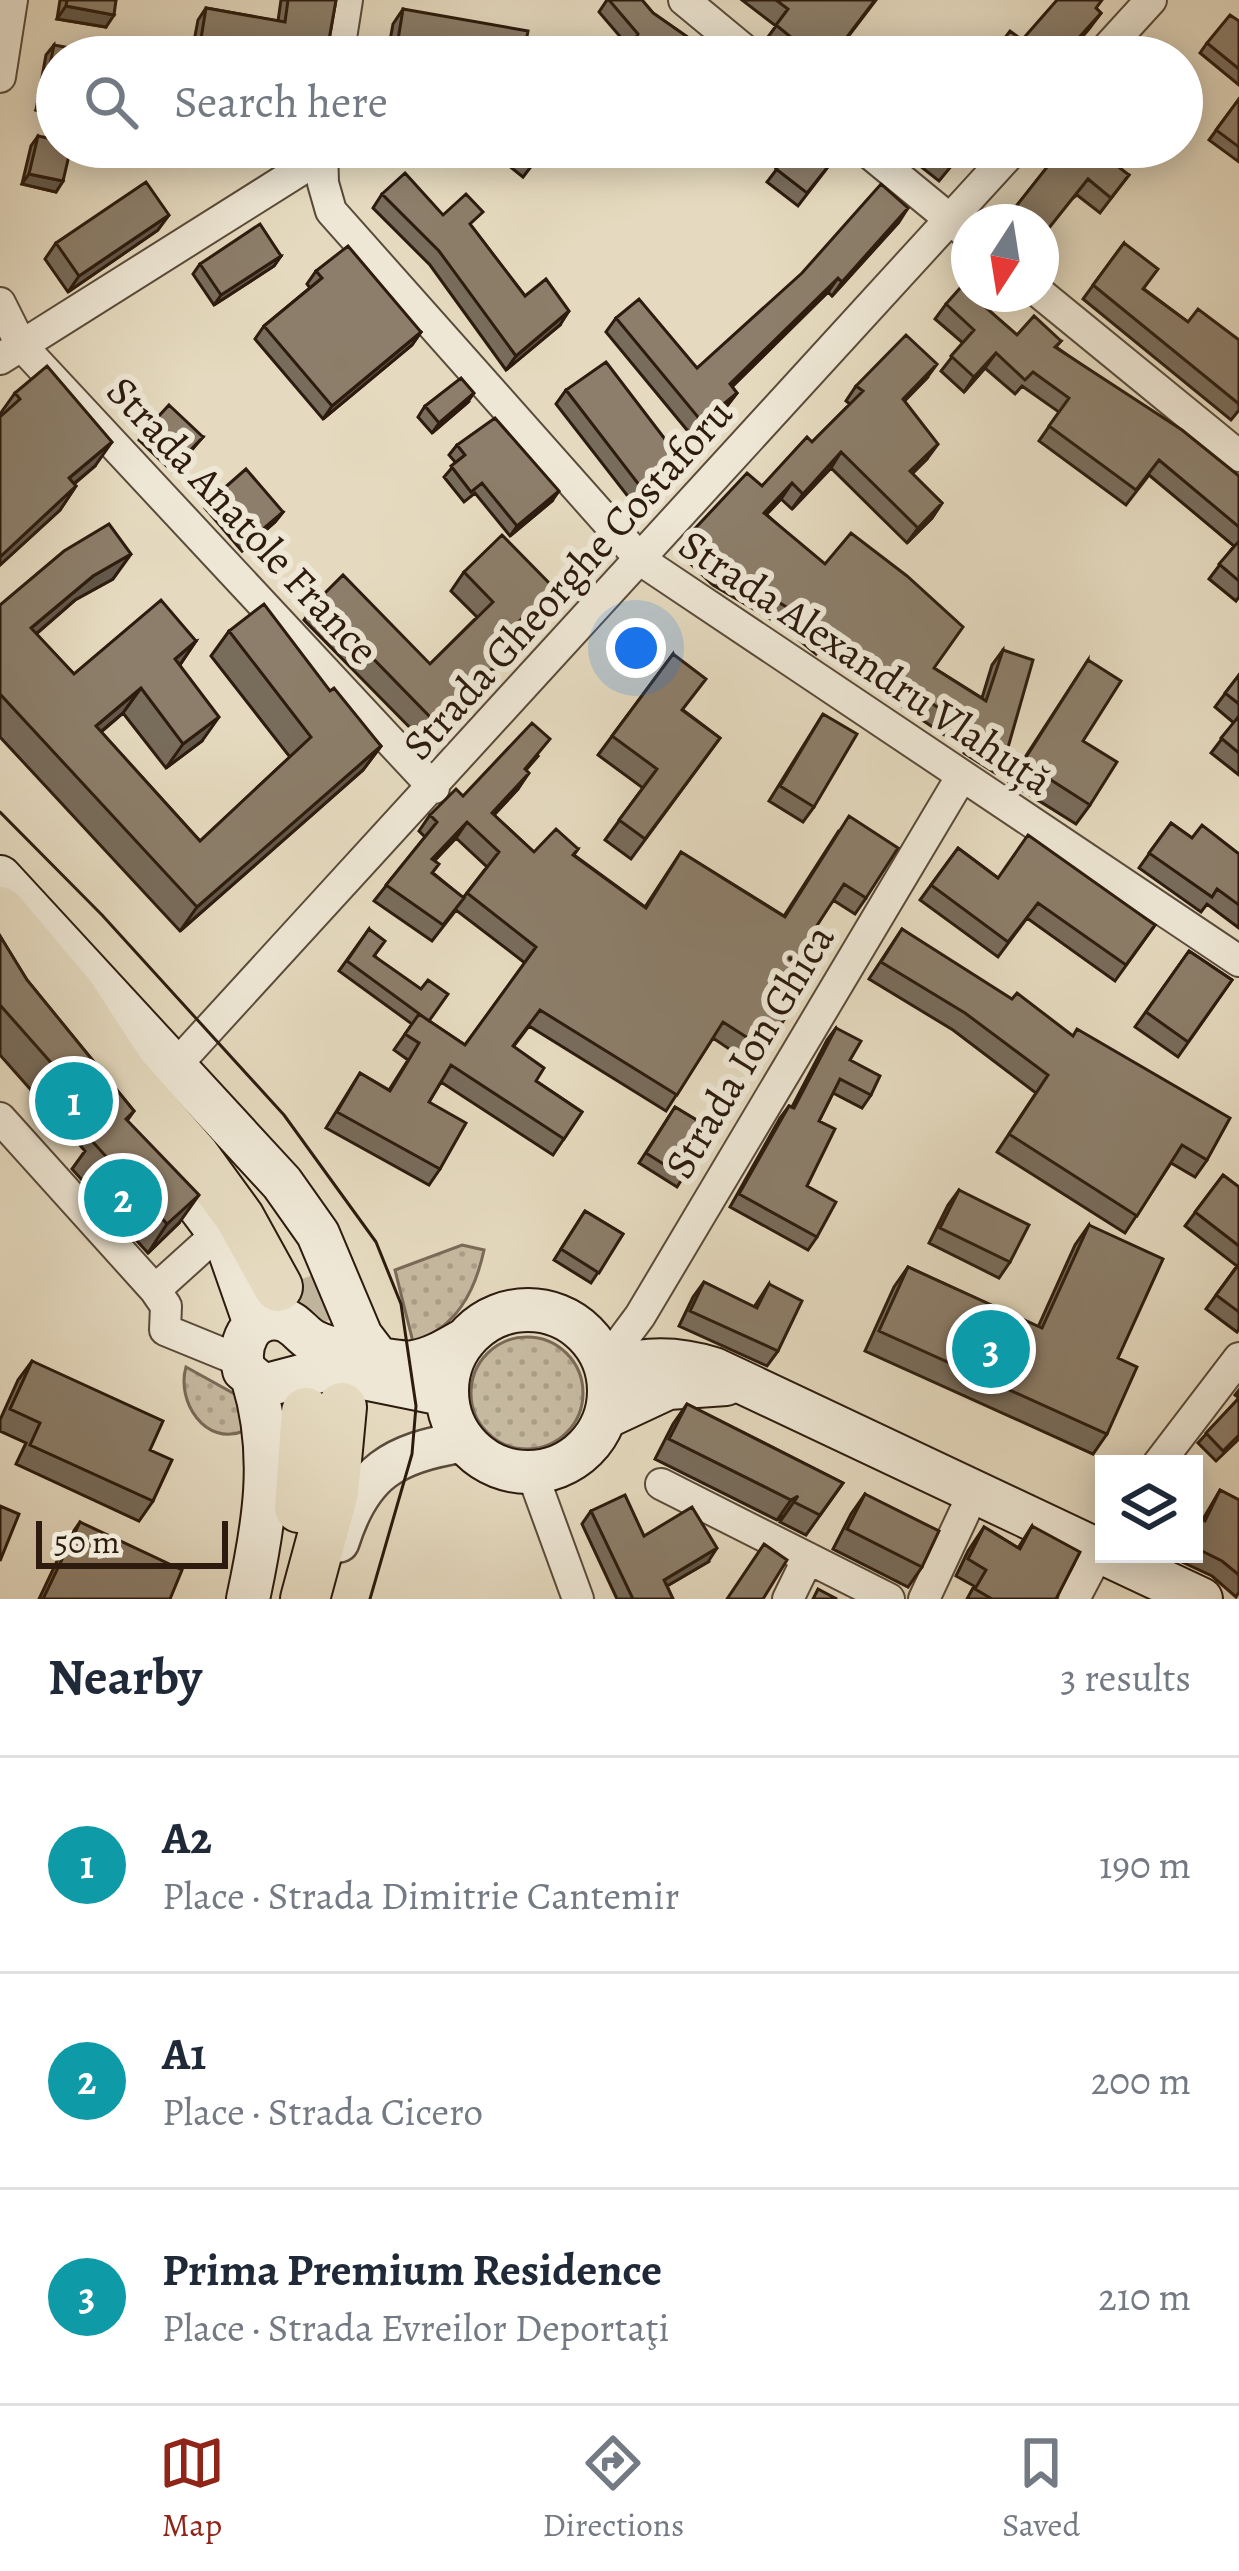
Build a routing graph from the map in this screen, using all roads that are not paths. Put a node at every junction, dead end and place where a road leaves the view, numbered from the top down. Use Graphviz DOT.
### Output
graph roads {
  1 [pos="12,0"];
  2 [pos="347,0"];
  3 [pos="684,0"];
  4 [pos="1151,0"];
  5 [pos="341,36"];
  6 [pos="728,36"];
  7 [pos="1118,36"];
  8 [pos="0,77"];
  9 [pos="297,168"];
  10 [pos="324,168"];
  11 [pos="887,168"];
  12 [pos="1001,168"];
  13 [pos="975,204"];
  14 [pos="951,220"];
  15 [pos="951,235"];
  16 [pos="0,303"];
  17 [pos="1059,309"];
  18 [pos="11,352"];
  19 [pos="1239,456"];
  20 [pos="642,561"];
  21 [pos="961,779"];
  22 [pos="434,788"];
  23 [pos="0,877"];
  24 [pos="0,911"];
  25 [pos="0,947"];
  26 [pos="1239,962"];
  27 [pos="177,1064"];
  28 [pos="0,1118"];
  29 [pos="219,1232"];
  30 [pos="154,1290"];
  31 [pos="264,1327"];
  32 [pos="466,1339"];
  33 [pos="377,1357"];
  34 [pos="1239,1358"];
  35 [pos="606,1366"];
  36 [pos="757,1387"];
  37 [pos="447,1395"];
  38 [pos="606,1417"];
  39 [pos="463,1442"];
  40 [pos="1164,1455"];
  41 [pos="532,1473"];
  42 [pos="661,1484"];
  43 [pos="974,1492"];
  44 [pos="1095,1546"];
  45 [pos="808,1558"];
  46 [pos="1095,1563"];
  47 [pos="1129,1563"];
  48 [pos="248,1599"];
  49 [pos="275,1599"];
  50 [pos="305,1599"];
  51 [pos="323,1599"];
  52 [pos="578,1599"];
  53 [pos="788,1599"];
  54 [pos="890,1599"];
  55 [pos="924,1599"];
  56 [pos="1073,1599"];
  57 [pos="1201,1599"];
  1 -- 8 [label="street"];
  2 -- 5 [label="street"];
  3 -- 6 [label="street"];
  4 -- 7 [label="street"];
  9 -- 18 [label="street"];
  10 -- 20 [label="street, Strada Alexandru Vlahuță"];
  11 -- 14 [label="street"];
  12 -- 13 [label="street, Strada Gheorghe Costaforu"];
  15 -- 20 [label="street, Strada Gheorghe Costaforu"];
  16 -- 18 [label="street, Strada Anatole France"];
  17 -- 19 [label="street"];
  18 -- 22 [label="street, Strada Anatole France"];
  20 -- 21 [label="street, Strada Alexandru Vlahuță"];
  20 -- 22 [label="street, Strada Gheorghe Costaforu"];
  21 -- 26 [label="street, Strada Alexandru Vlahuță"];
  21 -- 35 [label="street, Strada Ion Ghica"];
  22 -- 27 [label="street, Strada Gheorghe Costaforu"];
  23 -- 27 [label="main road"];
  24 -- 31 [label="main road"];
  25 -- 29 [label="main road"];
  27 -- 33 [label="main road"];
  28 -- 30 [label="street"];
  29 -- 30 [label="street"];
  29 -- 31 [label="main road"];
  30 -- 31 [label="street"];
  31 -- 33 [label="main road"];
  31 -- 37 [label="main road"];
  31 -- 48 [label="main road"];
  32 -- 33 [label="main road"];
  32 -- 35 [label="main road"];
  32 -- 37 [label="main road"];
  34 -- 40 [label="street"];
  35 -- 36 [label="main road"];
  35 -- 38 [label="main road"];
  36 -- 38 [label="main road"];
  36 -- 43 [label="main road"];
  37 -- 39 [label="main road"];
  38 -- 41 [label="main road"];
  39 -- 41 [label="main road"];
  39 -- 51 [label="street"];
  41 -- 52 [label="street"];
  42 -- 45 [label="street"];
  43 -- 44 [label="main road"];
  43 -- 55 [label="street"];
  45 -- 53 [label="street"];
  45 -- 54 [label="street"];
  46 -- 56 [label="street"];
  47 -- 57 [label="main road"];
  49 -- 50 [label="main road"];
}
